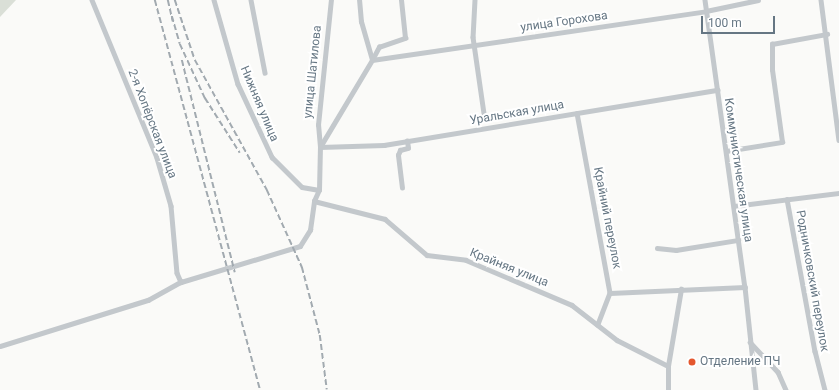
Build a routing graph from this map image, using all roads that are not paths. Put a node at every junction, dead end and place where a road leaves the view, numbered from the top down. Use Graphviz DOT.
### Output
graph roads {
  1 [pos="92,0"];
  2 [pos="214,0"];
  3 [pos="251,0"];
  4 [pos="331,0"];
  5 [pos="359,0"];
  6 [pos="401,0"];
  7 [pos="475,0"];
  8 [pos="705,0"];
  9 [pos="758,0"];
  10 [pos="821,0"];
  11 [pos="706,11"];
  12 [pos="827,34"];
  13 [pos="474,44"];
  14 [pos="372,60"];
  15 [pos="265,73"];
  16 [pos="717,90"];
  17 [pos="484,113"];
  18 [pos="577,113"];
  19 [pos="839,140"];
  20 [pos="406,142"];
  21 [pos="320,147"];
  22 [pos="726,151"];
  23 [pos="402,188"];
  24 [pos="319,190"];
  25 [pos="839,193"];
  26 [pos="787,199"];
  27 [pos="314,201"];
  28 [pos="734,206"];
  29 [pos="738,240"];
  30 [pos="657,248"];
  31 [pos="180,282"];
  32 [pos="745,287"];
  33 [pos="681,289"];
  34 [pos="610,293"];
  35 [pos="598,325"];
  36 [pos="750,342"];
  37 [pos="0,346"];
  38 [pos="668,366"];
  39 [pos="668,390"];
  40 [pos="756,390"];
  41 [pos="786,390"];
  42 [pos="825,390"];
  1 -- 31 [label="street, 2-я Хопёрская улица"];
  2 -- 24 [label="street, Нижняя улица"];
  3 -- 15 [label="street"];
  4 -- 21 [label="street, улица Шатилова"];
  5 -- 14 [label="street"];
  6 -- 14 [label="street, улица Шатилова"];
  7 -- 13 [label="street"];
  8 -- 11 [label="street, Коммунистическая улица"];
  9 -- 11 [label="street, улица Горохова"];
  10 -- 12 [label="street"];
  11 -- 13 [label="street, улица Горохова"];
  11 -- 16 [label="street, Коммунистическая улица"];
  12 -- 19 [label="street"];
  12 -- 22 [label="street"];
  13 -- 14 [label="street, улица Горохова"];
  13 -- 17 [label="street"];
  14 -- 21 [label="street, улица Шатилова"];
  16 -- 18 [label="street, Уральская улица"];
  16 -- 22 [label="street, Коммунистическая улица"];
  18 -- 20 [label="street, Уральская улица"];
  18 -- 34 [label="street, Крайний переулок"];
  20 -- 21 [label="street, Уральская улица"];
  20 -- 23 [label="street"];
  21 -- 24 [label="street, улица Шатилова"];
  22 -- 28 [label="street, Коммунистическая улица"];
  24 -- 27 [label="street"];
  25 -- 26 [label="street"];
  26 -- 28 [label="street"];
  26 -- 42 [label="street, Родничковский переулок"];
  27 -- 31 [label="street"];
  27 -- 35 [label="street, Крайняя улица"];
  28 -- 29 [label="street, Коммунистическая улица"];
  29 -- 30 [label="street"];
  29 -- 32 [label="street, Коммунистическая улица"];
  31 -- 37 [label="street"];
  32 -- 33 [label="street"];
  32 -- 36 [label="street, Коммунистическая улица"];
  33 -- 34 [label="street"];
  33 -- 38 [label="street"];
  34 -- 35 [label="street"];
  35 -- 38 [label="street, Крайняя улица"];
  36 -- 40 [label="street, Коммунистическая улица"];
  36 -- 41 [label="street"];
  38 -- 39 [label="street"];
}
